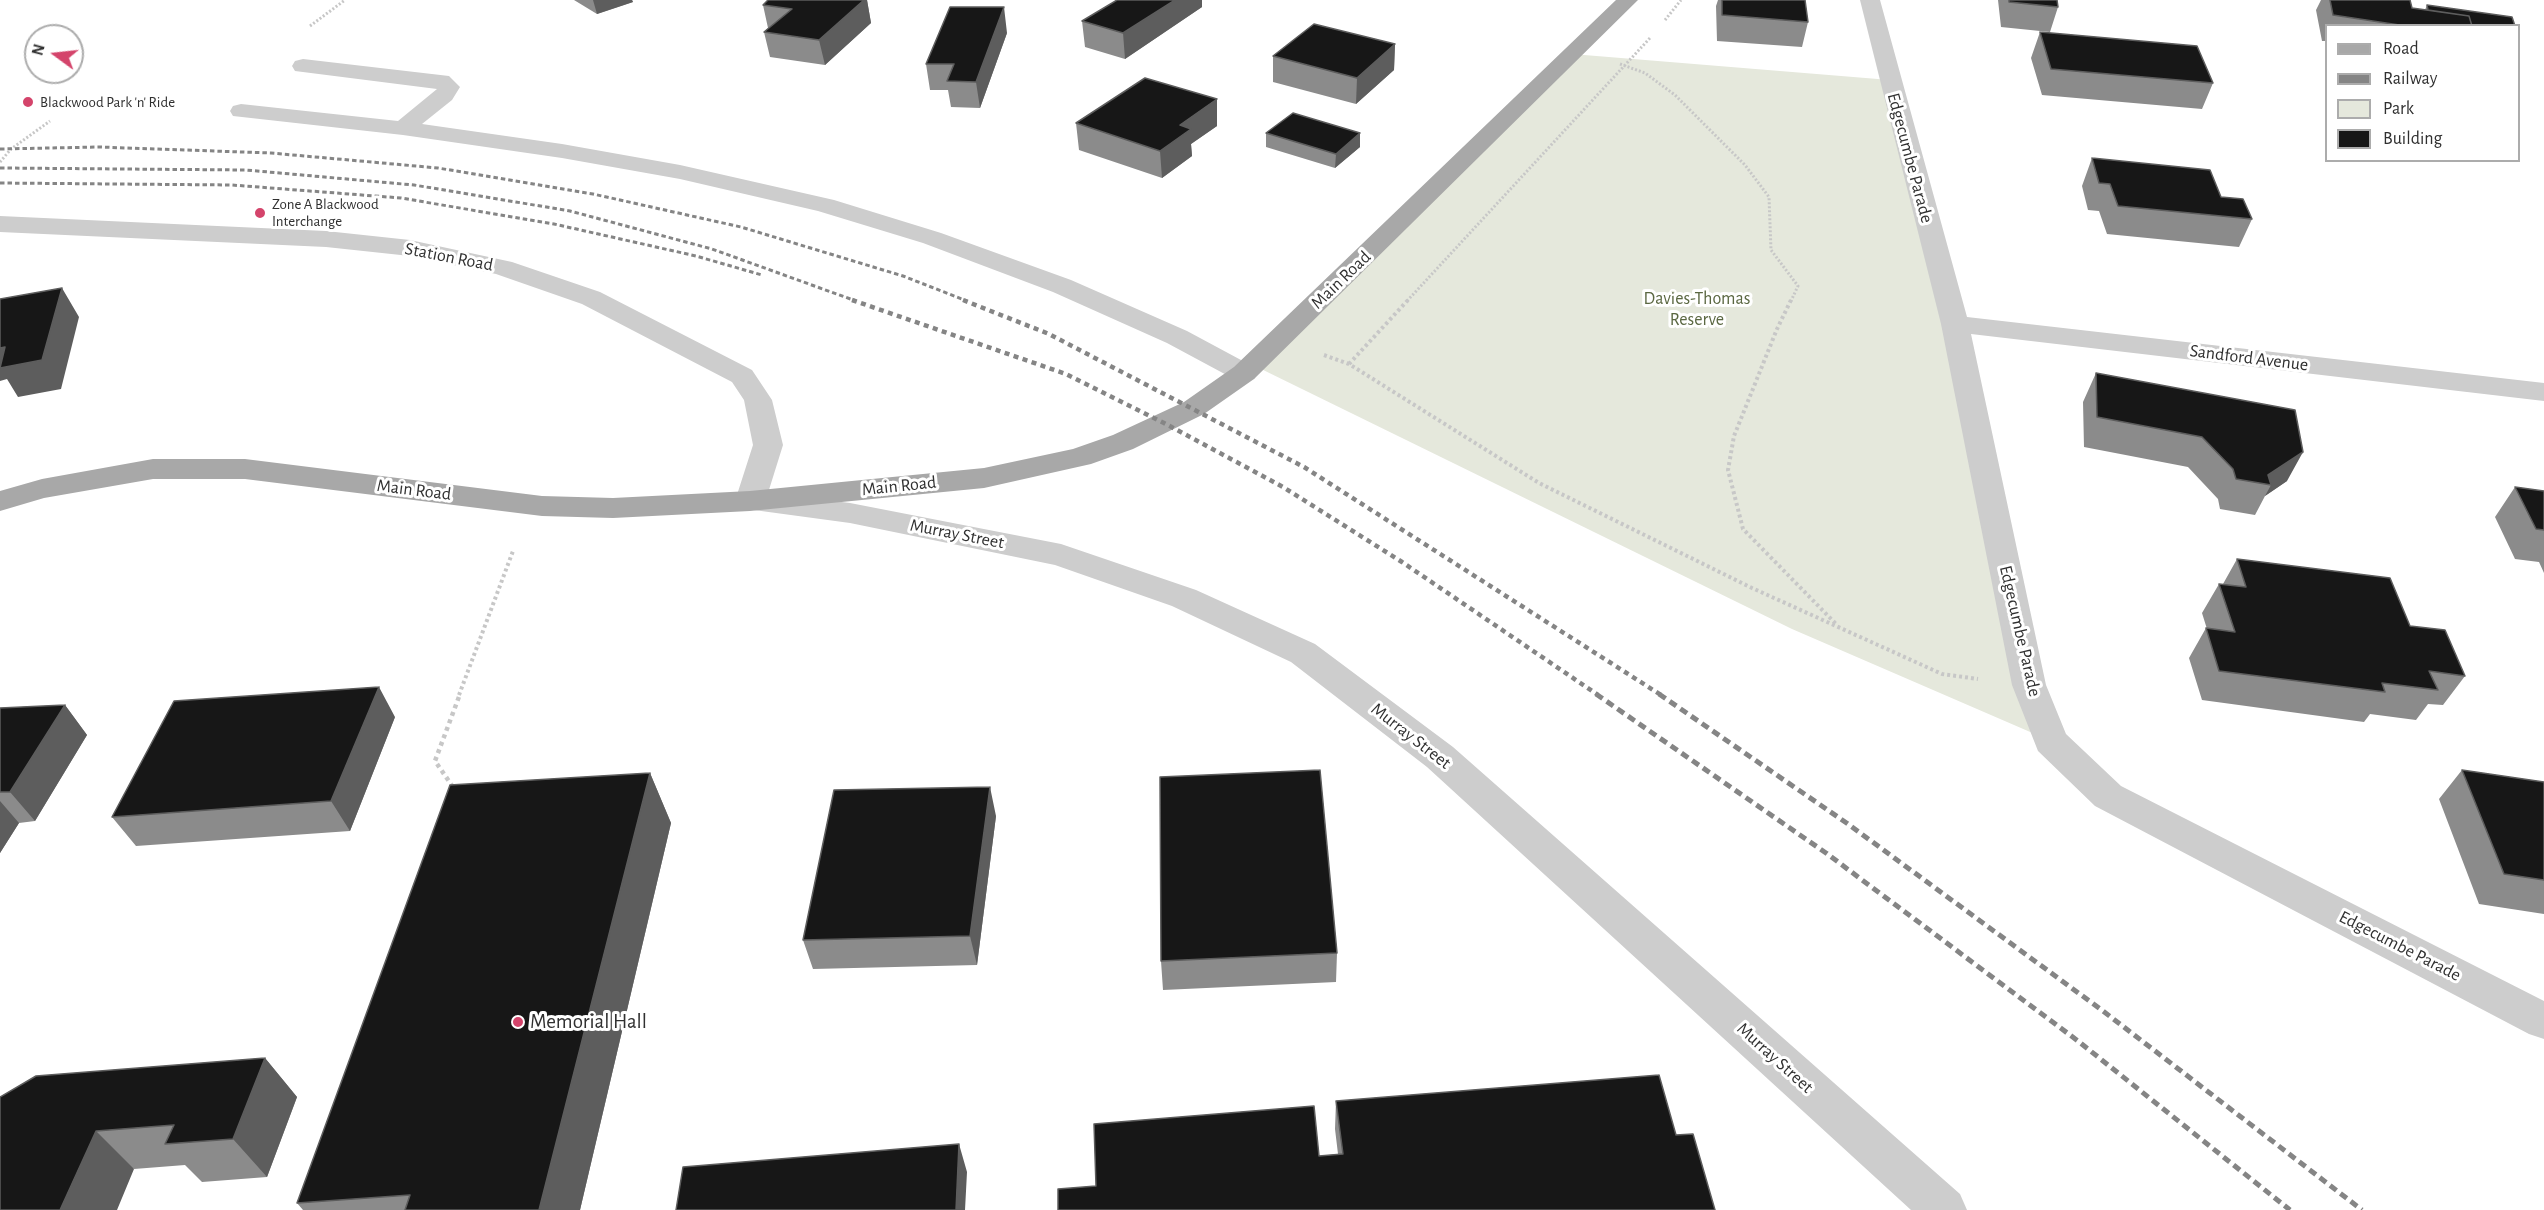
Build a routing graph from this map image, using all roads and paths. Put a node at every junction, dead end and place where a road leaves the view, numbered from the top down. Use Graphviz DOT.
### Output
graph roads {
  1 [pos="1629,0"];
  2 [pos="1681,0"];
  3 [pos="1870,0"];
  4 [pos="1662,24"];
  5 [pos="1655,32"];
  6 [pos="1572,54"];
  7 [pos="1627,65"];
  8 [pos="303,66"];
  9 [pos="241,111"];
  10 [pos="50,121"];
  11 [pos="403,128"];
  12 [pos="0,162"];
  13 [pos="0,224"];
  14 [pos="1955,324"];
  15 [pos="1282,339"];
  16 [pos="1349,364"];
  17 [pos="1244,373"];
  18 [pos="2544,392"];
  19 [pos="0,501"];
  20 [pos="750,501"];
  21 [pos="513,551"];
  22 [pos="1840,628"];
  23 [pos="2029,685"];
  24 [pos="459,795"];
  25 [pos="2544,1021"];
  26 [pos="1944,1210"];
  1 -- 6 [label="main road, Main Road"];
  2 -- 4 [label="path"];
  3 -- 14 [label="street, Edgecumbe Parade"];
  5 -- 7 [label="path"];
  6 -- 7 [label="path"];
  6 -- 15 [label="main road, Main Road"];
  7 -- 16 [label="path"];
  7 -- 22 [label="path"];
  8 -- 11 [label="street"];
  9 -- 11 [label="street"];
  10 -- 12 [label="path"];
  11 -- 17 [label="street"];
  13 -- 20 [label="street, Station Road"];
  14 -- 18 [label="street, Sandford Avenue"];
  14 -- 23 [label="street, Edgecumbe Parade"];
  15 -- 16 [label="path"];
  15 -- 17 [label="main road, Main Road"];
  16 -- 22 [label="path"];
  17 -- 20 [label="main road, Main Road"];
  19 -- 20 [label="main road, Main Road"];
  20 -- 26 [label="street, Murray Street"];
  21 -- 24 [label="path"];
  22 -- 23 [label="path"];
  23 -- 25 [label="street, Edgecumbe Parade"];
}
